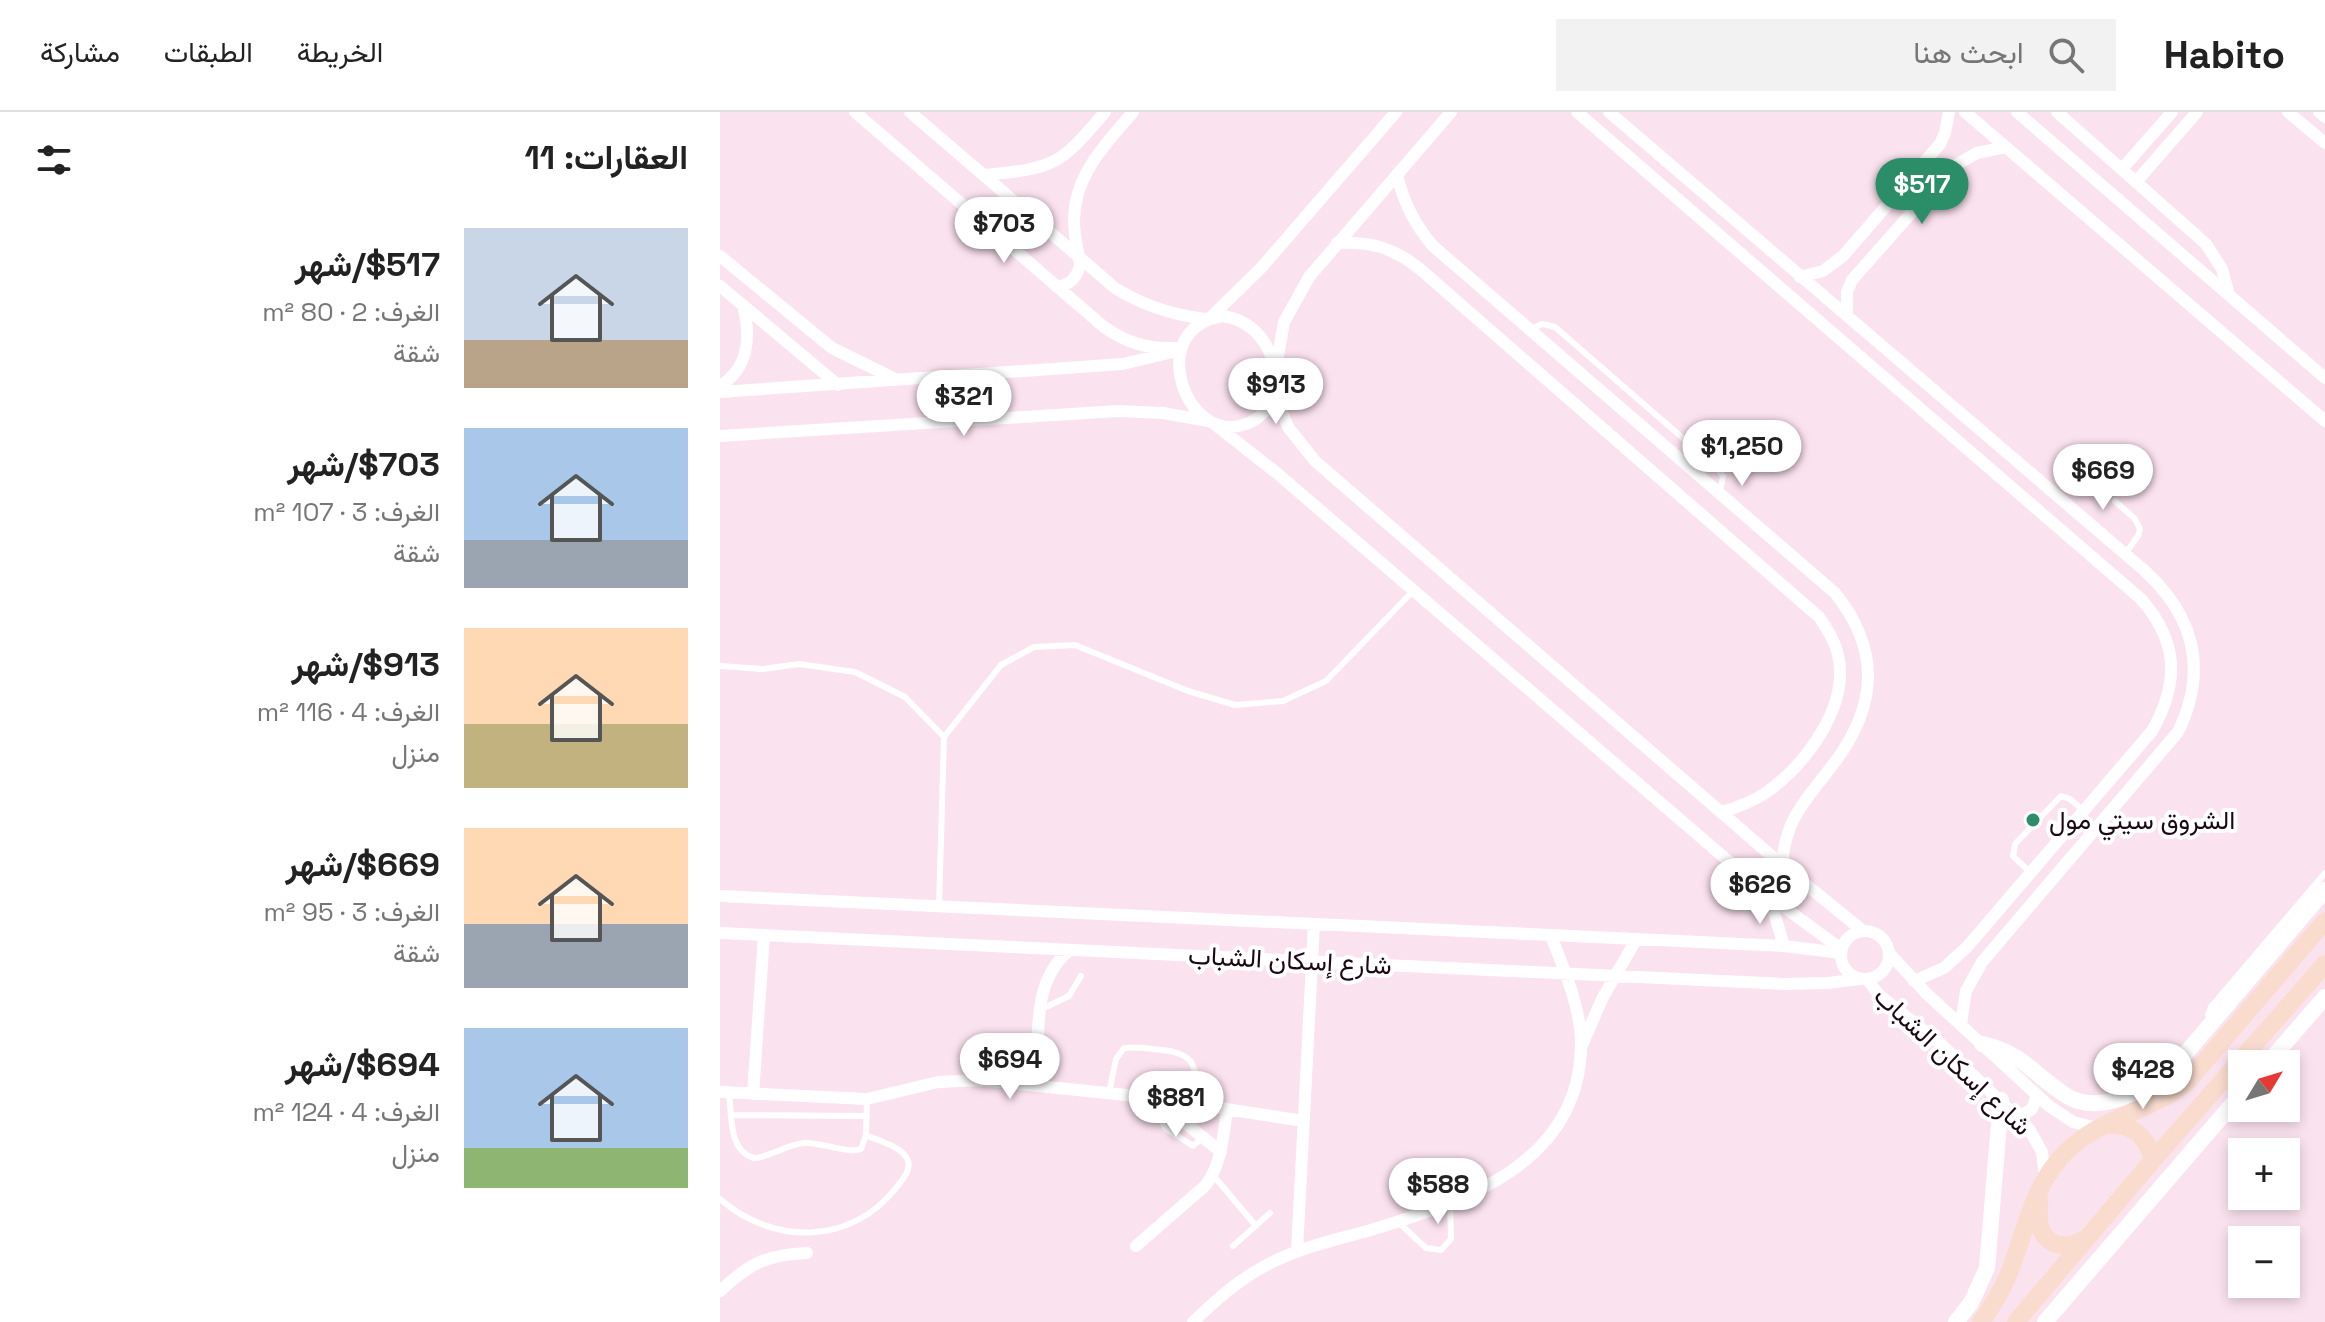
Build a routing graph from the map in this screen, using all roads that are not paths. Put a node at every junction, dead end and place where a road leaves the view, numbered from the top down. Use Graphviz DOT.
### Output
graph roads {
  1 [pos="855,112"];
  2 [pos="910,112"];
  3 [pos="1105,112"];
  4 [pos="1133,112"];
  5 [pos="1396,112"];
  6 [pos="1451,112"];
  7 [pos="1577,112"];
  8 [pos="1609,112"];
  9 [pos="1949,112"];
  10 [pos="1965,112"];
  11 [pos="2017,112"];
  12 [pos="2057,112"];
  13 [pos="2172,112"];
  14 [pos="2197,112"];
  15 [pos="2288,112"];
  16 [pos="2319,112"];
  17 [pos="2325,117"];
  18 [pos="1084,136"];
  19 [pos="2325,143"];
  20 [pos="2006,147"];
  21 [pos="1100,150"];
  22 [pos="2122,169"];
  23 [pos="1397,174"];
  24 [pos="984,175"];
  25 [pos="2136,182"];
  26 [pos="1337,243"];
  27 [pos="720,256"];
  28 [pos="1079,258"];
  29 [pos="1800,277"];
  30 [pos="720,286"];
  31 [pos="1057,287"];
  32 [pos="2229,295"];
  33 [pos="743,306"];
  34 [pos="791,316"];
  35 [pos="1847,316"];
  36 [pos="1208,319"];
  37 [pos="776,333"];
  38 [pos="1181,348"];
  39 [pos="1275,375"];
  40 [pos="2325,378"];
  41 [pos="896,380"];
  42 [pos="838,385"];
  43 [pos="720,389"];
  44 [pos="1273,390"];
  45 [pos="2325,421"];
  46 [pos="1211,422"];
  47 [pos="720,436"];
  48 [pos="2115,501"];
  49 [pos="2125,554"];
  50 [pos="1413,591"];
  51 [pos="720,666"];
  52 [pos="944,737"];
  53 [pos="2084,811"];
  54 [pos="1722,812"];
  55 [pos="1782,865"];
  56 [pos="2031,873"];
  57 [pos="2325,873"];
  58 [pos="2325,890"];
  59 [pos="720,896"];
  60 [pos="1769,896"];
  61 [pos="939,907"];
  62 [pos="2325,921"];
  63 [pos="1314,924"];
  64 [pos="1863,931"];
  65 [pos="720,933"];
  66 [pos="764,935"];
  67 [pos="1551,936"];
  68 [pos="1636,940"];
  69 [pos="1784,946"];
  70 [pos="1070,950"];
  71 [pos="1841,951"];
  72 [pos="1889,953"];
  73 [pos="1312,961"];
  74 [pos="2325,964"];
  75 [pos="1565,974"];
  76 [pos="1081,976"];
  77 [pos="1616,976"];
  78 [pos="1863,979"];
  79 [pos="1914,981"];
  80 [pos="2325,997"];
  81 [pos="1040,1010"];
  82 [pos="2212,1022"];
  83 [pos="1961,1024"];
  84 [pos="1982,1044"];
  85 [pos="1582,1045"];
  86 [pos="2279,1050"];
  87 [pos="1038,1086"];
  88 [pos="724,1093"];
  89 [pos="1109,1093"];
  90 [pos="2174,1093"];
  91 [pos="753,1094"];
  92 [pos="2037,1095"];
  93 [pos="1155,1098"];
  94 [pos="867,1099"];
  95 [pos="2001,1100"];
  96 [pos="1196,1104"];
  97 [pos="2228,1109"];
  98 [pos="1227,1110"];
  99 [pos="2196,1113"];
  100 [pos="732,1115"];
  101 [pos="867,1116"];
  102 [pos="2018,1117"];
  103 [pos="1303,1121"];
  104 [pos="2097,1128"];
  105 [pos="866,1135"];
  106 [pos="1221,1152"];
  107 [pos="2153,1160"];
  108 [pos="1213,1175"];
  109 [pos="2038,1188"];
  110 [pos="720,1199"];
  111 [pos="1450,1202"];
  112 [pos="1270,1213"];
  113 [pos="1398,1222"];
  114 [pos="1256,1226"];
  115 [pos="2086,1238"];
  116 [pos="1136,1246"];
  117 [pos="1233,1246"];
  118 [pos="1297,1251"];
  119 [pos="807,1253"];
  120 [pos="2002,1290"];
  121 [pos="720,1291"];
  122 [pos="2022,1316"];
  123 [pos="1193,1322"];
  124 [pos="1956,1322"];
  125 [pos="1981,1322"];
  126 [pos="2045,1322"];
  1 -- 31 [label="street"];
  2 -- 24 [label="street"];
  3 -- 18 [label="street"];
  4 -- 21 [label="street"];
  5 -- 36 [label="street"];
  6 -- 23 [label="street"];
  7 -- 53 [label="street"];
  8 -- 29 [label="street"];
  9 -- 29 [label="street"];
  10 -- 20 [label="street"];
  11 -- 32 [label="street"];
  12 -- 22 [label="street"];
  13 -- 22 [label="street"];
  14 -- 25 [label="street"];
  15 -- 19 [label="street"];
  16 -- 17 [label="street"];
  18 -- 21 [label="street"];
  18 -- 24 [label="street"];
  20 -- 35 [label="street"];
  20 -- 45 [label="street"];
  21 -- 28 [label="street"];
  22 -- 25 [label="street"];
  23 -- 26 [label="street"];
  23 -- 55 [label="street"];
  24 -- 28 [label="street"];
  25 -- 32 [label="street"];
  26 -- 39 [label="street"];
  26 -- 54 [label="street"];
  27 -- 34 [label="street"];
  28 -- 31 [label="street"];
  28 -- 36 [label="street"];
  29 -- 35 [label="street"];
  30 -- 33 [label="street"];
  31 -- 38 [label="street"];
  32 -- 40 [label="street"];
  33 -- 37 [label="street"];
  33 -- 43 [label="street"];
  34 -- 37 [label="street"];
  34 -- 41 [label="street"];
  35 -- 49 [label="street"];
  36 -- 38 [label="street"];
  36 -- 39 [label="street"];
  37 -- 42 [label="street"];
  38 -- 41 [label="street"];
  38 -- 46 [label="street"];
  39 -- 44 [label="street"];
  41 -- 42 [label="street"];
  42 -- 43 [label="street"];
  44 -- 46 [label="street"];
  44 -- 54 [label="street"];
  46 -- 47 [label="street"];
  46 -- 50 [label="street"];
  48 -- 49 [label="lane"];
  49 -- 83 [label="street"];
  50 -- 52 [label="lane"];
  50 -- 60 [label="street"];
  51 -- 52 [label="lane"];
  52 -- 61 [label="lane"];
  53 -- 56 [label="street"];
  53 -- 56 [label="lane"];
  54 -- 55 [label="street"];
  55 -- 64 [label="street"];
  56 -- 79 [label="street"];
  57 -- 82 [label="lane"];
  58 -- 82 [label="street"];
  59 -- 61 [label="street, شارع إسكان الشباب"];
  60 -- 69 [label="street"];
  60 -- 71 [label="street"];
  61 -- 63 [label="street, شارع إسكان الشباب"];
  62 -- 90 [label="main road"];
  63 -- 67 [label="street, شارع إسكان الشباب"];
  63 -- 73 [label="street"];
  64 -- 71 [label="street"];
  64 -- 72 [label="street"];
  65 -- 66 [label="street, شارع إسكان الشباب"];
  66 -- 70 [label="street, شارع إسكان الشباب"];
  66 -- 91 [label="street"];
  67 -- 68 [label="street, شارع إسكان الشباب"];
  67 -- 75 [label="street"];
  68 -- 69 [label="street, شارع إسكان الشباب"];
  68 -- 77 [label="street"];
  69 -- 71 [label="street, شارع إسكان الشباب"];
  70 -- 73 [label="street, شارع إسكان الشباب"];
  70 -- 81 [label="street"];
  71 -- 78 [label="street"];
  72 -- 78 [label="street"];
  72 -- 79 [label="street, شارع إسكان الشباب"];
  73 -- 75 [label="street, شارع إسكان الشباب"];
  73 -- 103 [label="street"];
  74 -- 99 [label="main road"];
  75 -- 77 [label="street, شارع إسكان الشباب"];
  75 -- 85 [label="street"];
  76 -- 81 [label="lane"];
  77 -- 78 [label="street, شارع إسكان الشباب"];
  77 -- 85 [label="street"];
  78 -- 95 [label="street, شارع إسكان الشباب"];
  79 -- 83 [label="street, شارع إسكان الشباب"];
  80 -- 86 [label="street"];
  81 -- 87 [label="street"];
  82 -- 84 [label="street"];
  83 -- 84 [label="street, شارع إسكان الشباب"];
  84 -- 92 [label="street, شارع إسكان الشباب"];
  85 -- 111 [label="street"];
  87 -- 89 [label="street"];
  87 -- 94 [label="street"];
  88 -- 91 [label="street"];
  88 -- 100 [label="lane"];
  89 -- 93 [label="street"];
  89 -- 96 [label="lane"];
  90 -- 99 [label="main road"];
  90 -- 104 [label="main road"];
  91 -- 94 [label="street"];
  92 -- 102 [label="street"];
  92 -- 104 [label="street, شارع إسكان الشباب"];
  93 -- 96 [label="street"];
  93 -- 106 [label="street"];
  94 -- 101 [label="lane"];
  95 -- 102 [label="street, شارع إسكان الشباب"];
  95 -- 124 [label="street"];
  96 -- 98 [label="street"];
  97 -- 126 [label="street"];
  98 -- 103 [label="street"];
  98 -- 106 [label="street"];
  99 -- 107 [label="main road"];
  100 -- 101 [label="lane"];
  100 -- 105 [label="lane"];
  101 -- 105 [label="lane"];
  102 -- 109 [label="street, شارع إسكان الشباب"];
  103 -- 118 [label="street"];
  104 -- 107 [label="main road"];
  104 -- 109 [label="main road"];
  105 -- 110 [label="lane"];
  106 -- 108 [label="street"];
  107 -- 115 [label="main road"];
  108 -- 114 [label="lane"];
  108 -- 116 [label="street"];
  109 -- 115 [label="main road"];
  109 -- 120 [label="main road"];
  111 -- 113 [label="street"];
  111 -- 113 [label="lane"];
  112 -- 114 [label="lane"];
  113 -- 118 [label="street"];
  114 -- 117 [label="lane"];
  115 -- 122 [label="main road"];
  118 -- 123 [label="street"];
  119 -- 121 [label="street"];
  120 -- 122 [label="main road"];
  120 -- 125 [label="main road"];
}
